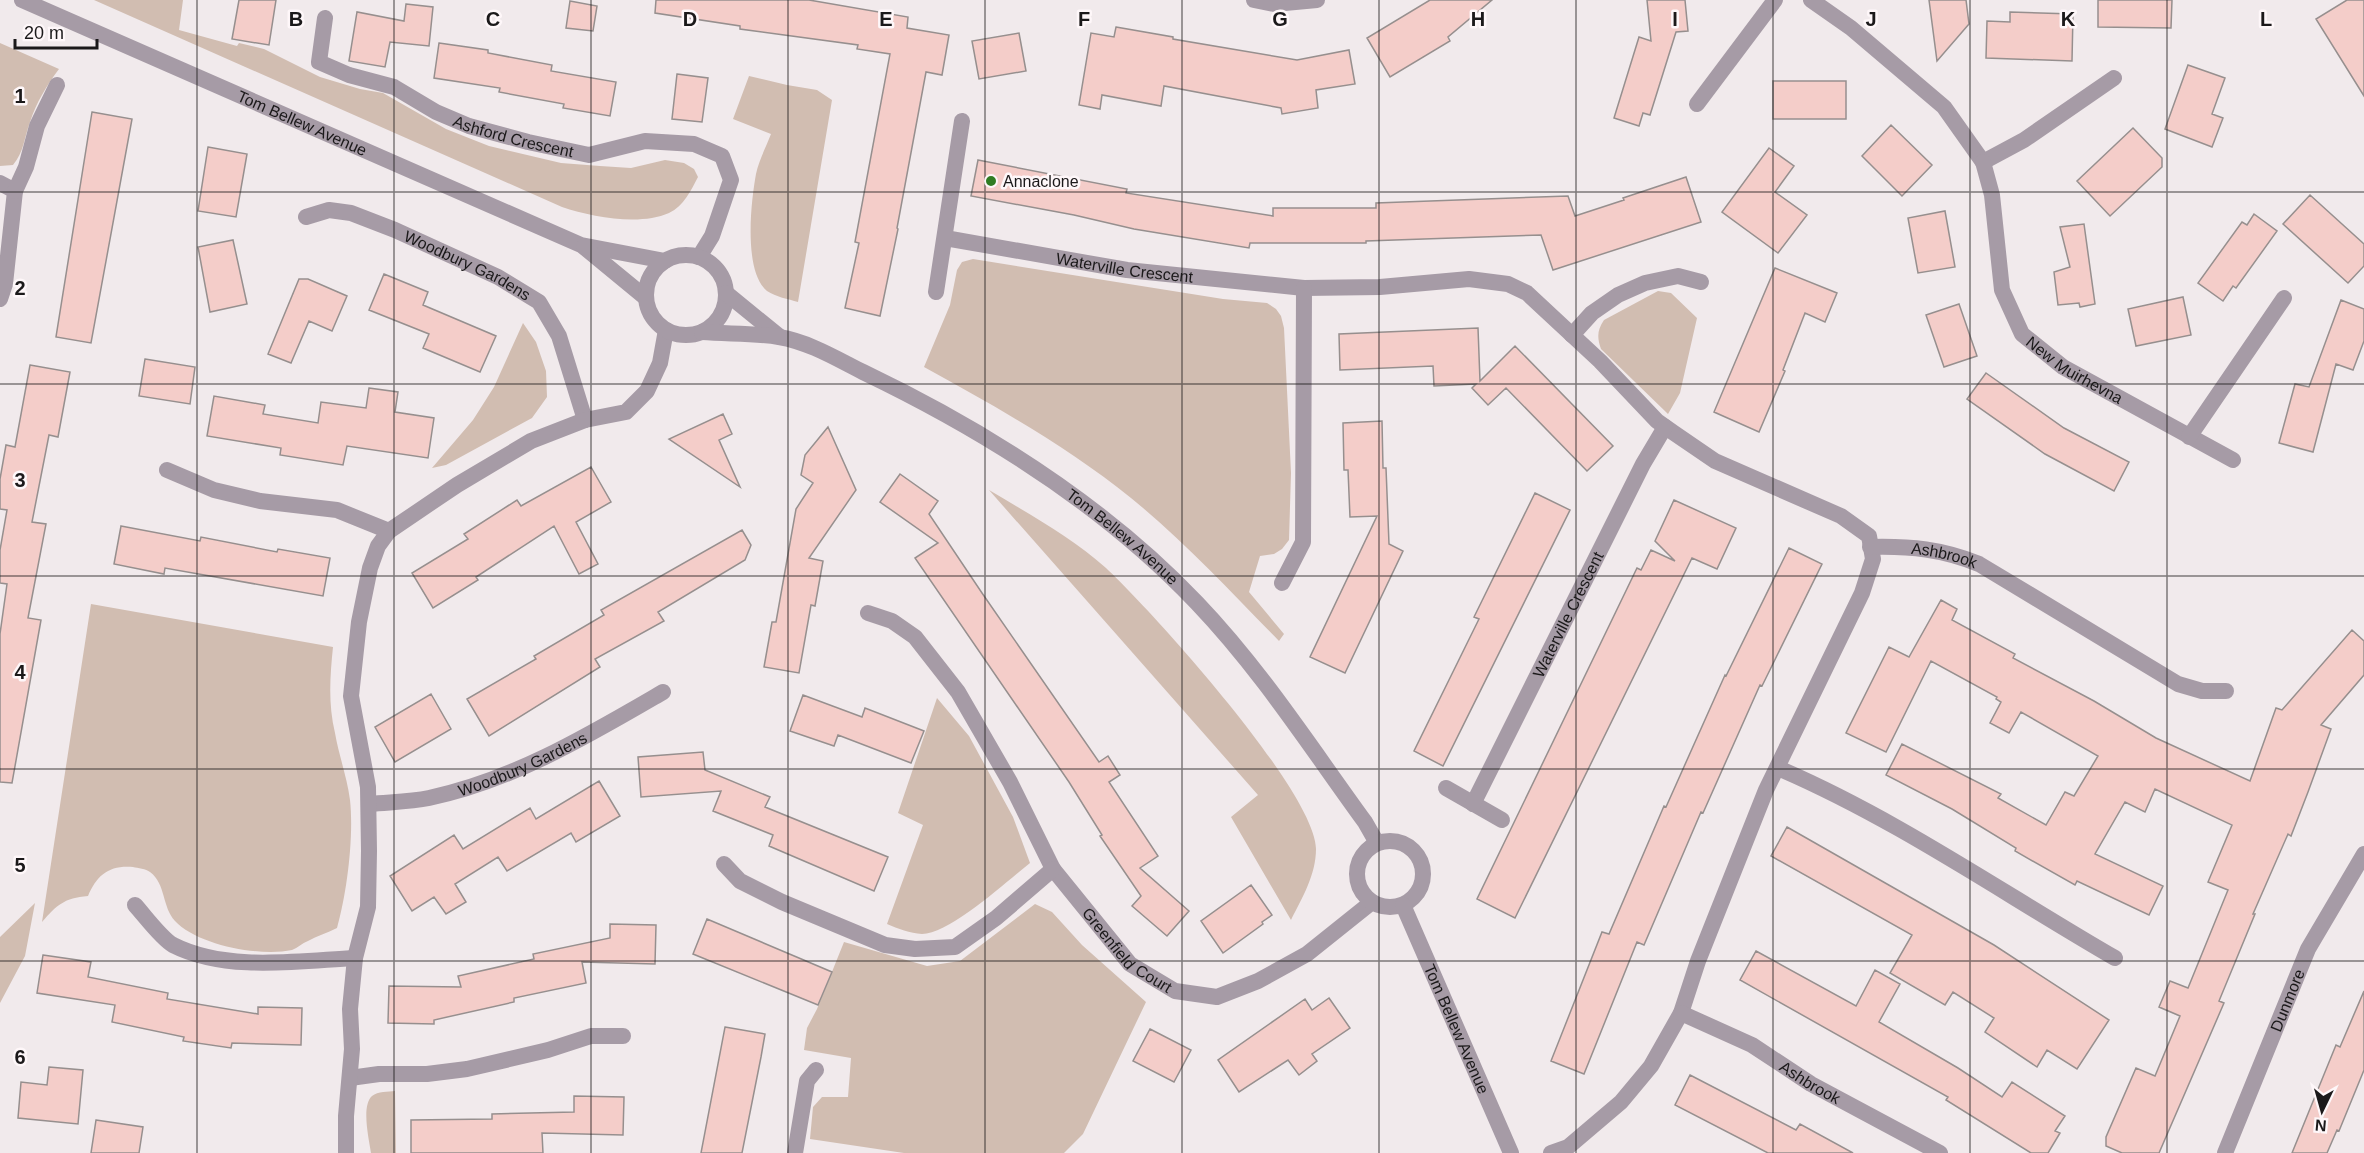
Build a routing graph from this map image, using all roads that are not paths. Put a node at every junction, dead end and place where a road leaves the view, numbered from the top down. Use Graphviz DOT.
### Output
graph roads {
  1 [pos="22,0"];
  2 [pos="1254,0"];
  3 [pos="1317,0"];
  4 [pos="1775,0"];
  5 [pos="1817,1"];
  6 [pos="325,18"];
  7 [pos="2114,78"];
  8 [pos="57,85"];
  9 [pos="1697,104"];
  10 [pos="962,121"];
  11 [pos="1983,162"];
  12 [pos="0,183"];
  13 [pos="15,191"];
  14 [pos="306,217"];
  15 [pos="945,238"];
  16 [pos="581,244"];
  17 [pos="699,257"];
  18 [pos="664,261"];
  19 [pos="1701,282"];
  20 [pos="1304,288"];
  21 [pos="936,292"];
  22 [pos="726,293"];
  23 [pos="646,298"];
  24 [pos="2284,298"];
  25 [pos="0,299"];
  26 [pos="666,330"];
  27 [pos="702,332"];
  28 [pos="1572,335"];
  29 [pos="780,337"];
  30 [pos="585,420"];
  31 [pos="1665,427"];
  32 [pos="2189,437"];
  33 [pos="2233,460"];
  34 [pos="167,470"];
  35 [pos="389,531"];
  36 [pos="1870,547"];
  37 [pos="1282,583"];
  38 [pos="868,613"];
  39 [pos="2226,691"];
  40 [pos="663,692"];
  41 [pos="1778,768"];
  42 [pos="1446,788"];
  43 [pos="370,804"];
  44 [pos="1473,804"];
  45 [pos="1502,820"];
  46 [pos="1377,843"];
  47 [pos="2364,854"];
  48 [pos="724,864"];
  49 [pos="1053,869"];
  50 [pos="1372,902"];
  51 [pos="135,905"];
  52 [pos="1403,905"];
  53 [pos="355,958"];
  54 [pos="2115,958"];
  55 [pos="1681,1013"];
  56 [pos="623,1036"];
  57 [pos="816,1070"];
  58 [pos="350,1077"];
  59 [pos="346,1153"];
  60 [pos="795,1153"];
  61 [pos="1511,1153"];
  62 [pos="1551,1153"];
  63 [pos="1940,1153"];
  64 [pos="2225,1153"];
  1 -- 16 [label="street, Tom Bellew Avenue"];
  2 -- 3 [label="street"];
  4 -- 9 [label="street"];
  5 -- 11 [label="street, New Muirhevna"];
  6 -- 17 [label="street, Ashford Crescent"];
  7 -- 11 [label="street"];
  8 -- 13 [label="street"];
  10 -- 15 [label="street"];
  11 -- 32 [label="street, New Muirhevna"];
  12 -- 13 [label="street"];
  13 -- 25 [label="street"];
  14 -- 30 [label="street, Woodbury Gardens"];
  15 -- 20 [label="street, Waterville Crescent"];
  15 -- 21 [label="street"];
  16 -- 18 [label="street, Tom Bellew Avenue"];
  16 -- 23 [label="street, Tom Bellew Avenue"];
  17 -- 18 [label="street"];
  17 -- 22 [label="street"];
  18 -- 23 [label="street"];
  19 -- 28 [label="street"];
  20 -- 28 [label="street, Waterville Crescent"];
  20 -- 37 [label="street"];
  22 -- 27 [label="street"];
  22 -- 29 [label="street, Tom Bellew Avenue"];
  23 -- 26 [label="street"];
  24 -- 32 [label="street"];
  26 -- 27 [label="street"];
  26 -- 30 [label="street"];
  27 -- 29 [label="street, Tom Bellew Avenue"];
  28 -- 31 [label="street, Waterville Crescent"];
  29 -- 46 [label="street, Tom Bellew Avenue"];
  30 -- 35 [label="street"];
  31 -- 36 [label="street, Waterville Crescent"];
  31 -- 44 [label="street, Waterville Crescent"];
  32 -- 33 [label="street, New Muirhevna"];
  34 -- 35 [label="street"];
  35 -- 43 [label="street"];
  36 -- 39 [label="street, Ashbrook"];
  36 -- 41 [label="street"];
  38 -- 49 [label="street, Greenfield Court"];
  40 -- 43 [label="street, Woodbury Gardens"];
  41 -- 54 [label="street"];
  41 -- 55 [label="street"];
  42 -- 44 [label="street"];
  43 -- 53 [label="street"];
  44 -- 45 [label="street"];
  46 -- 50 [label="street"];
  46 -- 52 [label="street"];
  47 -- 64 [label="street, Dunmore"];
  48 -- 49 [label="street"];
  49 -- 50 [label="street, Greenfield Court"];
  50 -- 52 [label="street"];
  51 -- 53 [label="street"];
  52 -- 61 [label="street, Tom Bellew Avenue"];
  53 -- 58 [label="street"];
  55 -- 62 [label="street"];
  55 -- 63 [label="street, Ashbrook"];
  56 -- 58 [label="street"];
  57 -- 60 [label="street"];
  58 -- 59 [label="street"];
}
